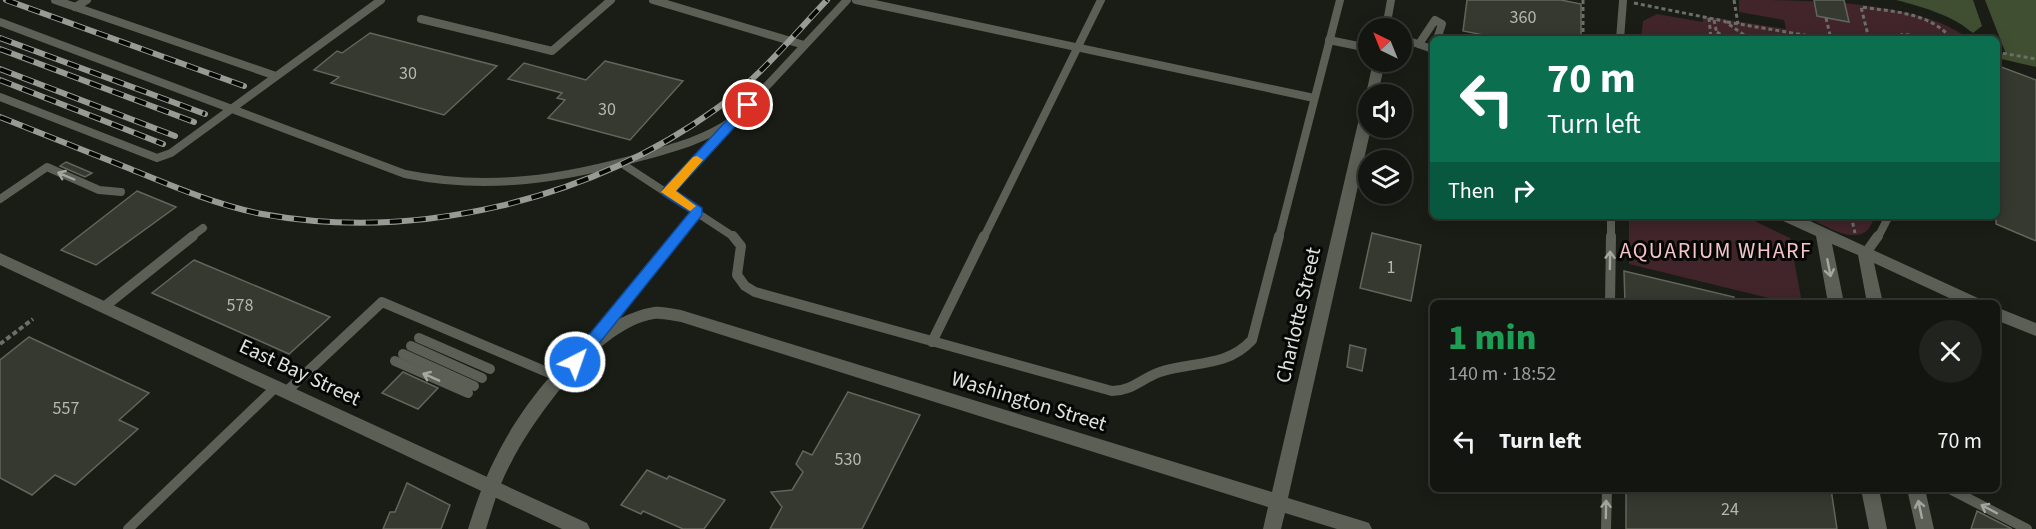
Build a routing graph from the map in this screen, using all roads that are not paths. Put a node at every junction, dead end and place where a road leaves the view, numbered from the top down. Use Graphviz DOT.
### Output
graph roads {
  1 [pos="55,0"];
  2 [pos="87,0"];
  3 [pos="381,0"];
  4 [pos="611,0"];
  5 [pos="652,0"];
  6 [pos="847,0"];
  7 [pos="855,0"];
  8 [pos="1101,0"];
  9 [pos="1340,0"];
  10 [pos="1391,0"];
  11 [pos="1623,1"];
  12 [pos="75,7"];
  13 [pos="1388,18"];
  14 [pos="421,19"];
  15 [pos="0,21"];
  16 [pos="1620,36"];
  17 [pos="1329,40"];
  18 [pos="1412,41"];
  19 [pos="804,45"];
  20 [pos="1430,45"];
  21 [pos="1078,46"];
  22 [pos="1358,46"];
  23 [pos="276,76"];
  24 [pos="0,97"];
  25 [pos="1314,98"];
  26 [pos="230,110"];
  27 [pos="734,120"];
  28 [pos="1362,138"];
  29 [pos="621,163"];
  30 [pos="121,192"];
  31 [pos="668,192"];
  32 [pos="0,199"];
  33 [pos="698,211"];
  34 [pos="1611,219"];
  35 [pos="1792,219"];
  36 [pos="1887,219"];
  37 [pos="203,228"];
  38 [pos="1822,233"];
  39 [pos="1865,254"];
  40 [pos="0,259"];
  41 [pos="1610,300"];
  42 [pos="1835,300"];
  43 [pos="1874,300"];
  44 [pos="1968,300"];
  45 [pos="104,307"];
  46 [pos="2000,315"];
  47 [pos="2036,330"];
  48 [pos="419,338"];
  49 [pos="932,342"];
  50 [pos="411,346"];
  51 [pos="590,346"];
  52 [pos="399,357"];
  53 [pos="490,369"];
  54 [pos="561,378"];
  55 [pos="282,388"];
  56 [pos="491,488"];
  57 [pos="1607,492"];
  58 [pos="1871,492"];
  59 [pos="1917,492"];
  60 [pos="1956,492"];
  61 [pos="1278,502"];
  62 [pos="128,529"];
  63 [pos="477,529"];
  64 [pos="581,529"];
  65 [pos="1272,529"];
  66 [pos="1363,529"];
  67 [pos="1606,529"];
  68 [pos="1878,529"];
  69 [pos="1924,529"];
  70 [pos="2027,529"];
  1 -- 12 [label="lane"];
  2 -- 12 [label="lane"];
  3 -- 23 [label="lane"];
  4 -- 14 [label="lane"];
  5 -- 19 [label="lane"];
  6 -- 19 [label="lane"];
  7 -- 21 [label="lane"];
  8 -- 21 [label="lane"];
  9 -- 17 [label="lane"];
  10 -- 13 [label="lane"];
  11 -- 16 [label="lane"];
  12 -- 23 [label="lane"];
  15 -- 26 [label="lane"];
  17 -- 22 [label="lane"];
  17 -- 25 [label="lane"];
  18 -- 20 [label="street"];
  19 -- 27 [label="lane"];
  21 -- 25 [label="lane"];
  21 -- 49 [label="lane"];
  23 -- 26 [label="lane"];
  24 -- 26 [label="lane"];
  25 -- 49 [label="lane"];
  26 -- 29 [label="lane"];
  27 -- 29 [label="lane"];
  27 -- 31 [label="lane"];
  28 -- 61 [label="street, Charlotte Street"];
  29 -- 31 [label="lane"];
  30 -- 32 [label="lane, one-way"];
  31 -- 33 [label="lane"];
  33 -- 49 [label="lane"];
  33 -- 51 [label="lane"];
  41 -- 34 [label="lane, one-way"];
  35 -- 38 [label="street"];
  36 -- 39 [label="lane"];
  37 -- 45 [label="lane"];
  38 -- 39 [label="street"];
  38 -- 42 [label="street, one-way"];
  39 -- 43 [label="street"];
  39 -- 44 [label="street"];
  40 -- 45 [label="street, East Bay Street"];
  45 -- 55 [label="street, East Bay Street"];
  46 -- 47 [label="street"];
  48 -- 53 [label="lane"];
  50 -- 52 [label="lane, one-way"];
  51 -- 54 [label="street, Washington Street"];
  51 -- 61 [label="street, Washington Street"];
  54 -- 55 [label="lane"];
  54 -- 56 [label="street, Washington Street"];
  55 -- 56 [label="street, East Bay Street"];
  55 -- 62 [label="lane"];
  56 -- 63 [label="street, Washington Street"];
  56 -- 64 [label="street, East Bay Street"];
  67 -- 57 [label="lane, one-way"];
  58 -- 68 [label="street"];
  69 -- 59 [label="street, one-way"];
  70 -- 60 [label="lane, one-way"];
  61 -- 65 [label="street, Charlotte Street"];
  61 -- 66 [label="street, Washington Street"];
}
